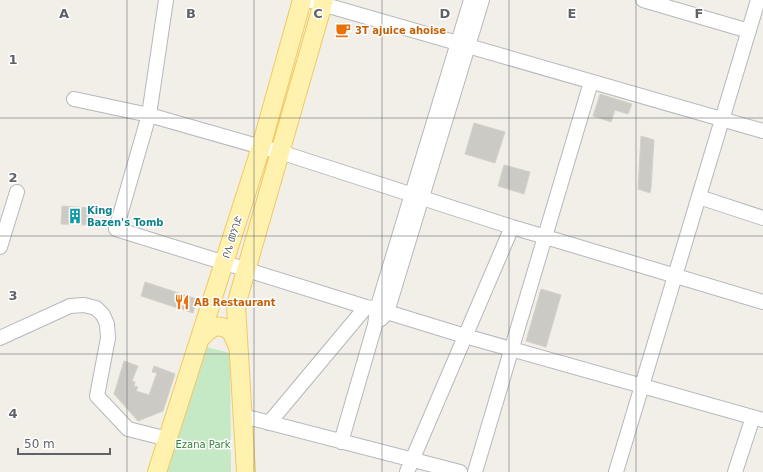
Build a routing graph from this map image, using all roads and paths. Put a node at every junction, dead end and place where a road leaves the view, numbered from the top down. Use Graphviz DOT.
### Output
graph roads {
  1 [pos="166,0"];
  2 [pos="302,0"];
  3 [pos="471,0"];
  4 [pos="482,0"];
  5 [pos="643,0"];
  6 [pos="758,0"];
  7 [pos="318,2"];
  8 [pos="749,31"];
  9 [pos="463,44"];
  10 [pos="591,82"];
  11 [pos="74,100"];
  12 [pos="149,115"];
  13 [pos="722,119"];
  14 [pos="763,131"];
  15 [pos="261,147"];
  16 [pos="280,152"];
  17 [pos="17,192"];
  18 [pos="417,196"];
  19 [pos="699,197"];
  20 [pos="763,218"];
  21 [pos="512,227"];
  22 [pos="545,237"];
  23 [pos="0,247"];
  24 [pos="224,264"];
  25 [pos="246,271"];
  26 [pos="675,276"];
  27 [pos="763,302"];
  28 [pos="377,309"];
  29 [pos="465,336"];
  30 [pos="0,338"];
  31 [pos="199,340"];
  32 [pos="512,349"];
  33 [pos="239,350"];
  34 [pos="642,385"];
  35 [pos="243,416"];
  36 [pos="758,418"];
  37 [pos="269,423"];
  38 [pos="168,439"];
  39 [pos="341,442"];
  40 [pos="409,466"];
  41 [pos="157,472"];
  42 [pos="246,472"];
  43 [pos="460,472"];
  44 [pos="475,472"];
  45 [pos="616,472"];
  46 [pos="735,472"];
  1 -- 12 [label="street"];
  2 -- 15 [label="main road, ቦሌ መንገድ"];
  3 -- 9 [label="street"];
  4 -- 9 [label="street"];
  5 -- 8 [label="street"];
  6 -- 8 [label="street"];
  7 -- 9 [label="street"];
  7 -- 16 [label="main road"];
  8 -- 13 [label="street"];
  9 -- 10 [label="street"];
  9 -- 18 [label="street"];
  10 -- 13 [label="street"];
  10 -- 22 [label="street"];
  11 -- 12 [label="street"];
  12 -- 15 [label="street"];
  12 -- 24 [label="street"];
  13 -- 14 [label="street"];
  13 -- 19 [label="street"];
  15 -- 16 [label="street"];
  15 -- 24 [label="main road, ቦሌ መንገድ"];
  16 -- 18 [label="street"];
  16 -- 25 [label="main road"];
  17 -- 23 [label="street"];
  18 -- 21 [label="street"];
  18 -- 28 [label="street"];
  19 -- 20 [label="street"];
  19 -- 26 [label="street"];
  21 -- 22 [label="street"];
  21 -- 29 [label="street"];
  22 -- 26 [label="street"];
  22 -- 32 [label="street"];
  24 -- 25 [label="street"];
  24 -- 31 [label="main road, ቦሌ መንገድ"];
  25 -- 28 [label="street"];
  25 -- 33 [label="main road"];
  26 -- 27 [label="street"];
  26 -- 34 [label="street"];
  28 -- 29 [label="street"];
  28 -- 37 [label="street"];
  28 -- 39 [label="street"];
  29 -- 32 [label="street"];
  29 -- 40 [label="street"];
  30 -- 38 [label="street"];
  31 -- 33 [label="main road"];
  31 -- 38 [label="main road, ቦሌ መንገድ"];
  32 -- 34 [label="street"];
  32 -- 44 [label="street"];
  33 -- 35 [label="main road"];
  34 -- 36 [label="street"];
  34 -- 45 [label="street"];
  35 -- 37 [label="street"];
  35 -- 42 [label="main road"];
  36 -- 46 [label="street"];
  37 -- 39 [label="street"];
  38 -- 41 [label="main road, ቦሌ መንገድ"];
  39 -- 40 [label="street"];
  40 -- 43 [label="street"];
}
